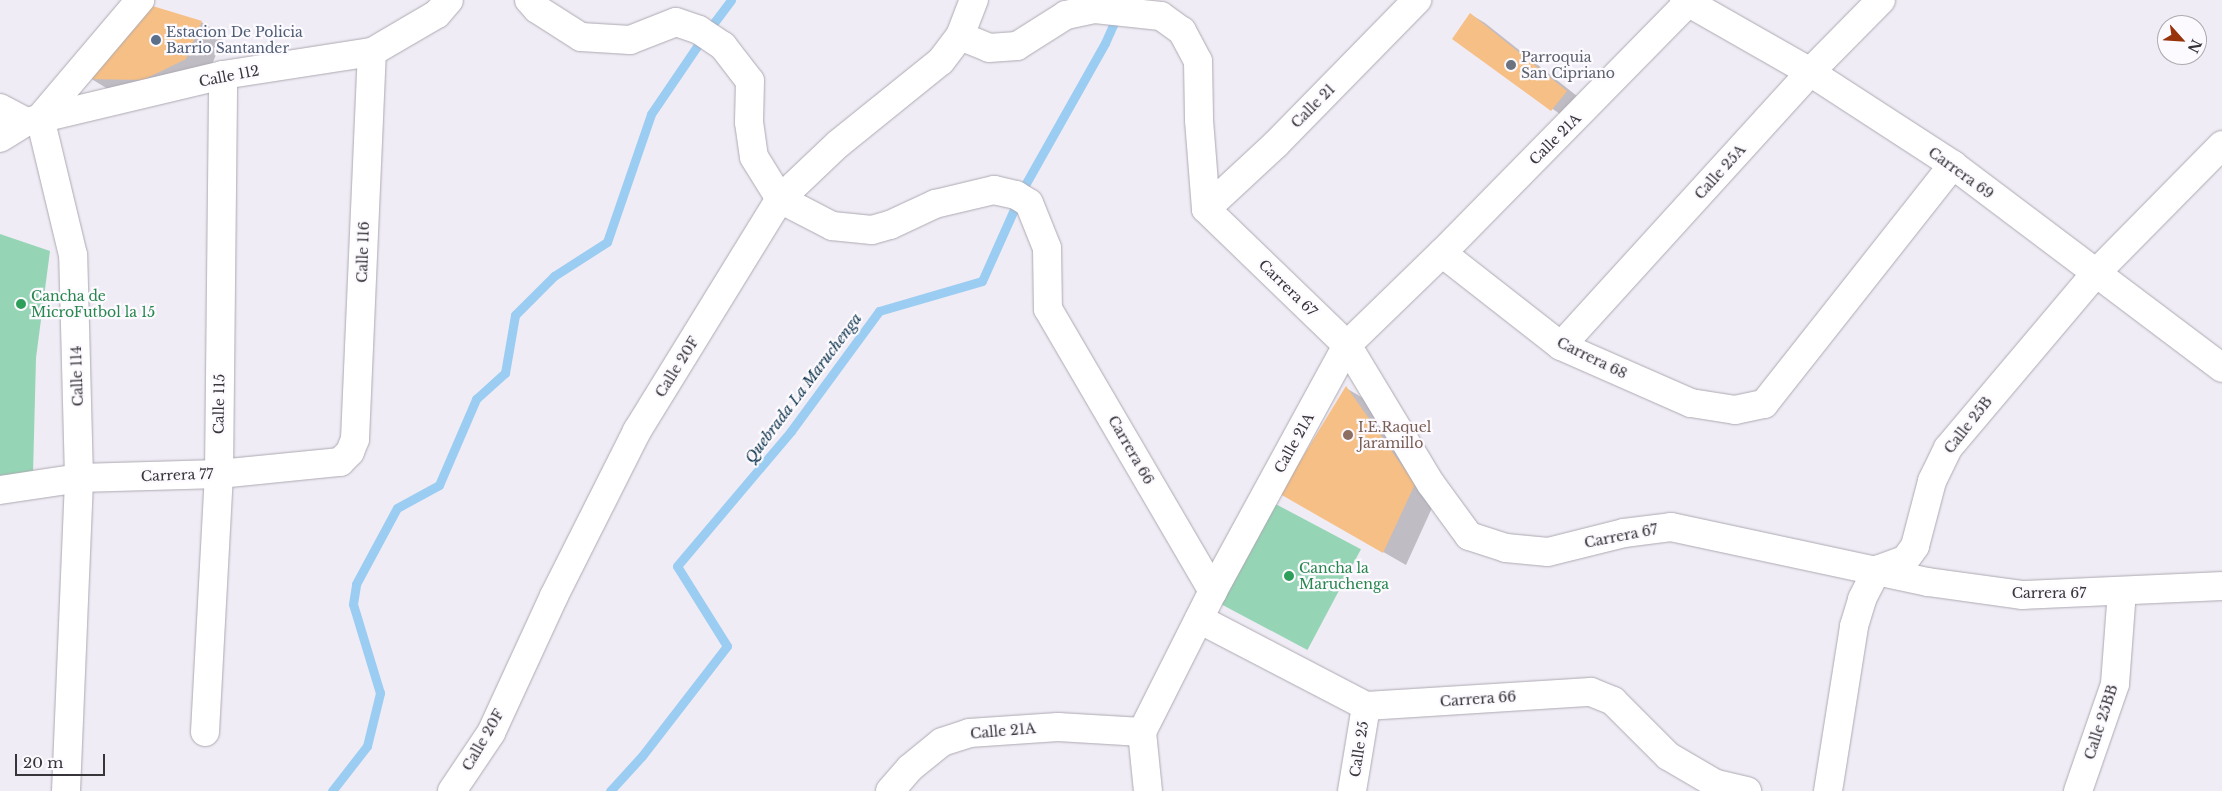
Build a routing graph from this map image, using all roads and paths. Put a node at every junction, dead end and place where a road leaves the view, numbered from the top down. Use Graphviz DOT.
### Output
graph roads {
  1 [pos="140,0"];
  2 [pos="449,0"];
  3 [pos="529,0"];
  4 [pos="974,0"];
  5 [pos="1417,0"];
  6 [pos="1881,0"];
  7 [pos="1688,1"];
  8 [pos="960,36"];
  9 [pos="372,52"];
  10 [pos="1810,72"];
  11 [pos="223,76"];
  12 [pos="0,108"];
  13 [pos="33,120"];
  14 [pos="0,138"];
  15 [pos="2222,145"];
  16 [pos="1953,165"];
  17 [pos="780,199"];
  18 [pos="1206,209"];
  19 [pos="1442,253"];
  20 [pos="2094,274"];
  21 [pos="1347,344"];
  22 [pos="1561,346"];
  23 [pos="2222,368"];
  24 [pos="350,452"];
  25 [pos="219,474"];
  26 [pos="79,478"];
  27 [pos="0,490"];
  28 [pos="1877,570"];
  29 [pos="2222,586"];
  30 [pos="1213,591"];
  31 [pos="2122,591"];
  32 [pos="1199,618"];
  33 [pos="1366,706"];
  34 [pos="205,732"];
  35 [pos="1142,732"];
  36 [pos="66,791"];
  37 [pos="452,791"];
  38 [pos="890,791"];
  39 [pos="1148,791"];
  40 [pos="1352,791"];
  41 [pos="1746,791"];
  42 [pos="1828,791"];
  43 [pos="2078,791"];
  1 -- 13 [label="street"];
  2 -- 9 [label="street, Calle 112"];
  3 -- 17 [label="street"];
  4 -- 8 [label="street, Calle 20F"];
  5 -- 18 [label="street, Calle 21"];
  6 -- 10 [label="street, Calle 25A"];
  7 -- 10 [label="street, Carrera 69"];
  7 -- 19 [label="street, Calle 21A"];
  8 -- 17 [label="street, Calle 20F"];
  8 -- 18 [label="street"];
  9 -- 11 [label="street, Calle 112"];
  9 -- 24 [label="street, Calle 116"];
  10 -- 16 [label="street, Carrera 69"];
  10 -- 22 [label="street, Calle 25A"];
  11 -- 13 [label="street, Calle 112"];
  11 -- 25 [label="street, Calle 115"];
  12 -- 13 [label="street"];
  13 -- 14 [label="street, Calle 112"];
  13 -- 26 [label="street, Calle 114"];
  15 -- 20 [label="street, Calle 25B"];
  16 -- 20 [label="street, Carrera 69"];
  16 -- 22 [label="street, Carrera 68"];
  17 -- 30 [label="street, Carrera 66"];
  17 -- 37 [label="street, Calle 20F"];
  18 -- 21 [label="street, Carrera 67"];
  19 -- 21 [label="street, Calle 21A"];
  19 -- 22 [label="street, Carrera 68"];
  20 -- 23 [label="street, Carrera 69"];
  20 -- 28 [label="street, Calle 25B"];
  21 -- 28 [label="street, Carrera 67"];
  21 -- 30 [label="street, Calle 21A"];
  24 -- 25 [label="street, Carrera 77"];
  25 -- 26 [label="street, Carrera 77"];
  25 -- 34 [label="street, Calle 115"];
  26 -- 27 [label="street, Carrera 77"];
  26 -- 36 [label="street, Calle 114"];
  28 -- 31 [label="street, Carrera 67"];
  28 -- 42 [label="street"];
  29 -- 31 [label="street, Carrera 67"];
  30 -- 32 [label="street, Calle 21A"];
  31 -- 43 [label="street, Calle 25BB"];
  32 -- 33 [label="street"];
  32 -- 35 [label="street, Calle 21A"];
  33 -- 40 [label="street, Calle 25"];
  33 -- 41 [label="street, Carrera 66"];
  35 -- 38 [label="street, Calle 21A"];
  35 -- 39 [label="street"];
}
